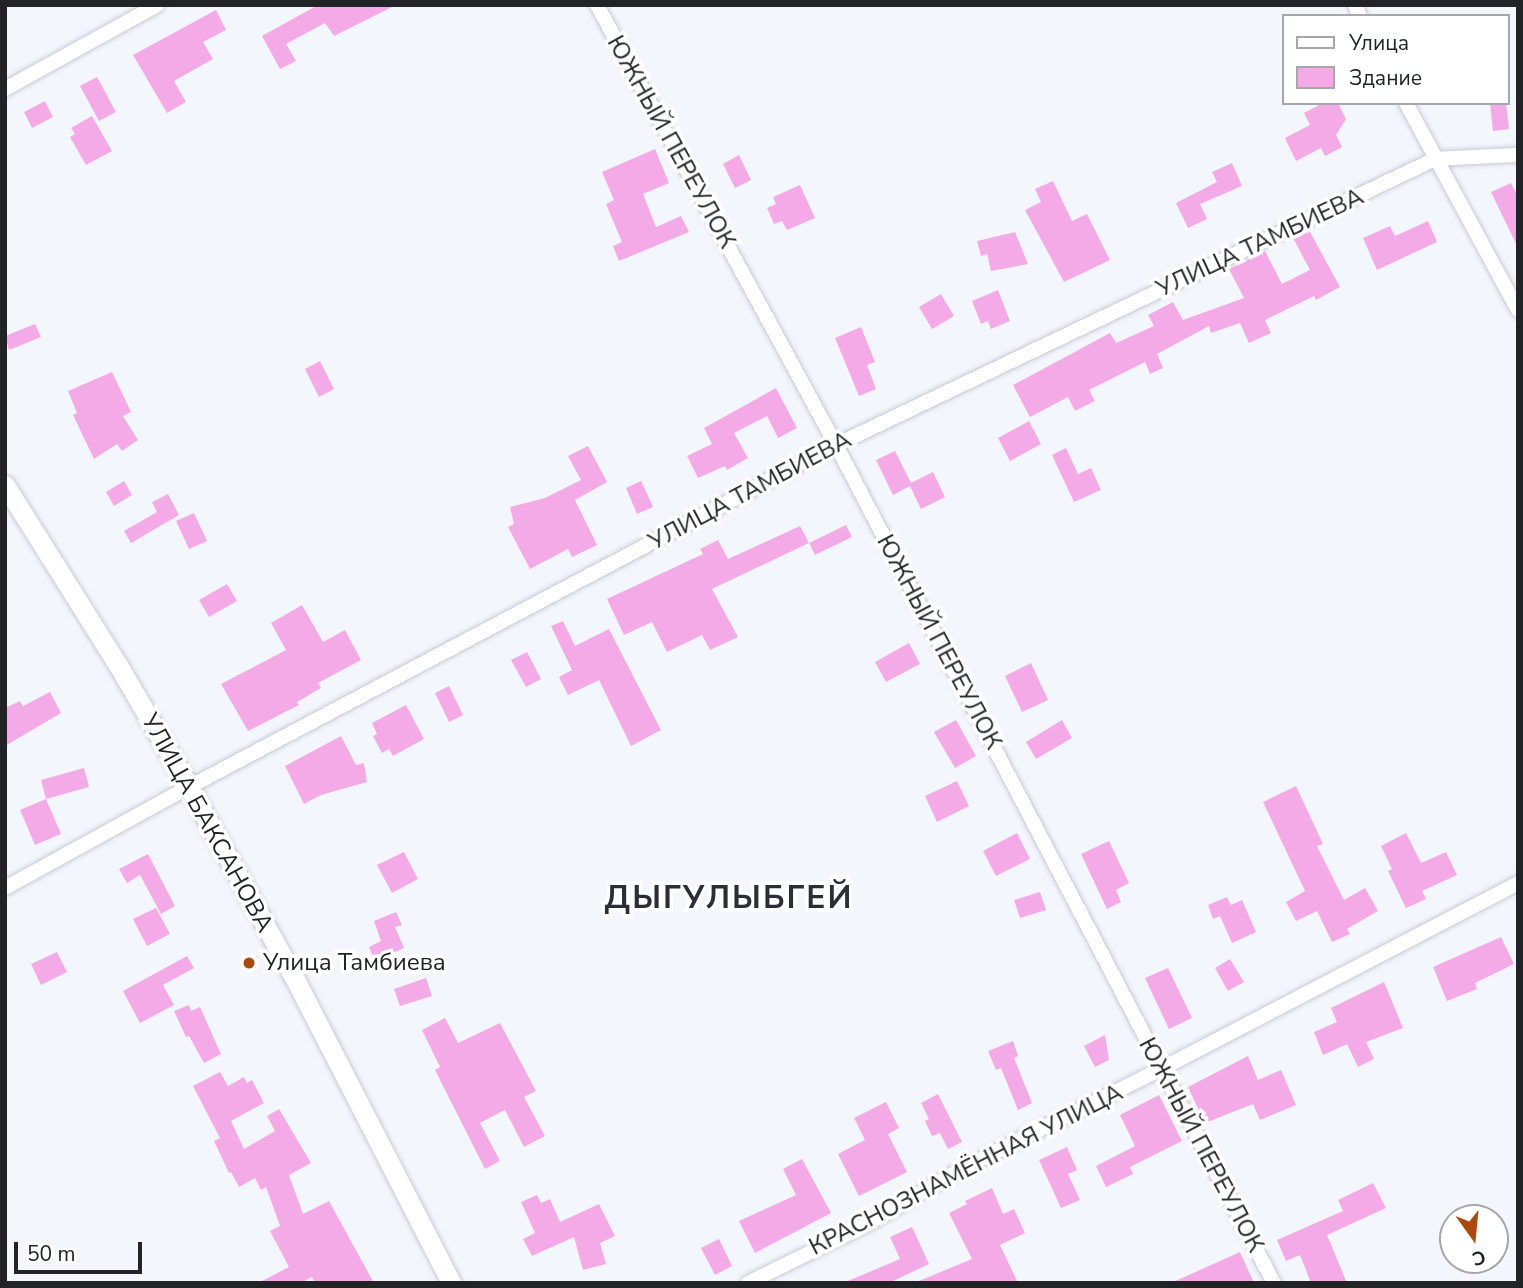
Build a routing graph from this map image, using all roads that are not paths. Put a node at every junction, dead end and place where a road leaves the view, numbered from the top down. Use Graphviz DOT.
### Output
graph roads {
  1 [pos="157,5"];
  2 [pos="597,5"];
  3 [pos="5,89"];
  4 [pos="1407,105"];
  5 [pos="1518,155"];
  6 [pos="1435,159"];
  7 [pos="1518,310"];
  8 [pos="836,445"];
  9 [pos="5,485"];
  10 [pos="189,787"];
  11 [pos="1518,883"];
  12 [pos="5,888"];
  13 [pos="1161,1069"];
  14 [pos="452,1283"];
  15 [pos="748,1283"];
  16 [pos="1274,1283"];
  1 -- 3 [label="street"];
  2 -- 8 [label="street, ЮЖНЫЙ ПЕРЕУЛОК"];
  4 -- 6 [label="street"];
  5 -- 6 [label="street, УЛИЦА ТАМБИЕВА"];
  6 -- 7 [label="street"];
  6 -- 8 [label="street, УЛИЦА ТАМБИЕВА"];
  8 -- 10 [label="street, УЛИЦА ТАМБИЕВА"];
  8 -- 13 [label="street, ЮЖНЫЙ ПЕРЕУЛОК"];
  9 -- 10 [label="main road, УЛИЦА БАКСАНОВА"];
  10 -- 12 [label="street, УЛИЦА ТАМБИЕВА"];
  10 -- 14 [label="main road, УЛИЦА БАКСАНОВА"];
  11 -- 13 [label="street, КРАСНОЗНАМЁННАЯ УЛИЦА"];
  13 -- 15 [label="street, КРАСНОЗНАМЁННАЯ УЛИЦА"];
  13 -- 16 [label="street, ЮЖНЫЙ ПЕРЕУЛОК"];
}
